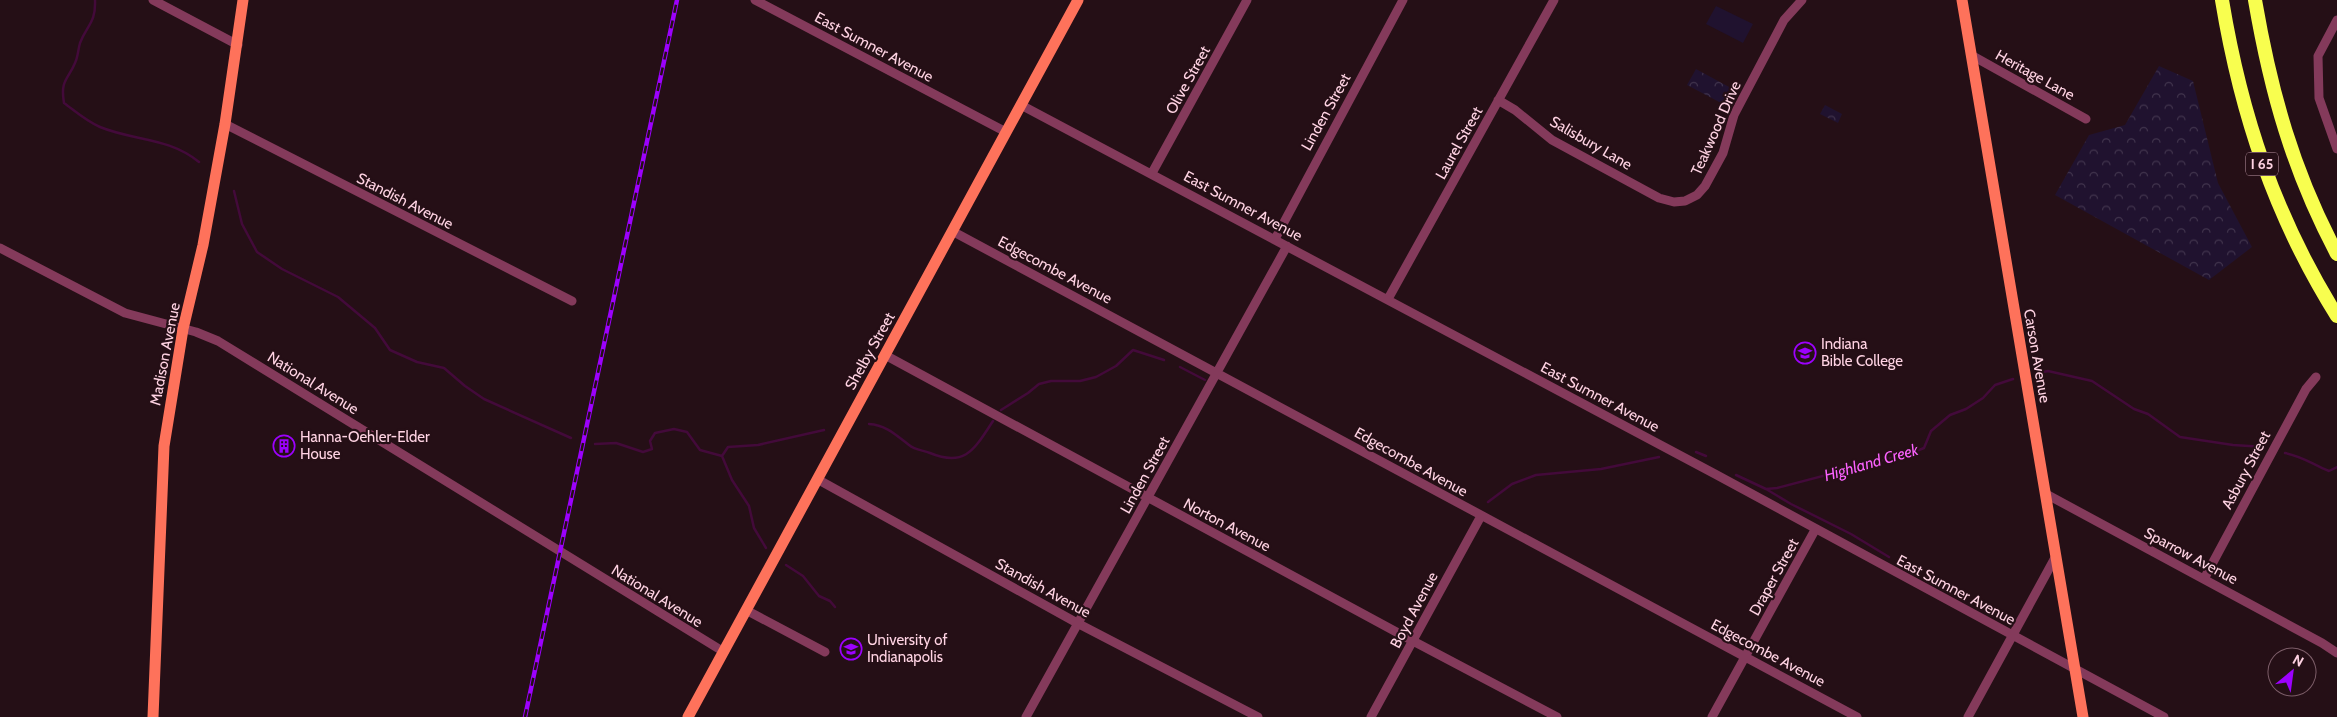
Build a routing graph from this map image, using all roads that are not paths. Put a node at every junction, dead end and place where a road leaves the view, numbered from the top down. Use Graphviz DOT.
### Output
graph roads {
  1 [pos="153,0"];
  2 [pos="243,0"];
  3 [pos="755,0"];
  4 [pos="1078,0"];
  5 [pos="1247,0"];
  6 [pos="1403,0"];
  7 [pos="1554,0"];
  8 [pos="1802,0"];
  9 [pos="1962,0"];
  10 [pos="2222,0"];
  11 [pos="2255,0"];
  12 [pos="2337,20"];
  13 [pos="238,45"];
  14 [pos="1971,55"];
  15 [pos="1498,100"];
  16 [pos="1021,105"];
  17 [pos="2086,119"];
  18 [pos="225,124"];
  19 [pos="1006,132"];
  20 [pos="2337,150"];
  21 [pos="1152,173"];
  22 [pos="1674,202"];
  23 [pos="952,231"];
  24 [pos="1275,239"];
  25 [pos="1287,246"];
  26 [pos="0,248"];
  27 [pos="2337,254"];
  28 [pos="1388,299"];
  29 [pos="572,301"];
  30 [pos="2337,316"];
  31 [pos="183,329"];
  32 [pos="885,355"];
  33 [pos="1218,372"];
  34 [pos="2316,377"];
  35 [pos="817,480"];
  36 [pos="2046,494"];
  37 [pos="1148,498"];
  38 [pos="1481,516"];
  39 [pos="1815,530"];
  40 [pos="2056,556"];
  41 [pos="2204,579"];
  42 [pos="746,610"];
  43 [pos="1079,624"];
  44 [pos="2012,636"];
  45 [pos="1413,641"];
  46 [pos="724,652"];
  47 [pos="825,652"];
  48 [pos="2337,653"];
  49 [pos="1746,657"];
  50 [pos="2075,669"];
  51 [pos="153,717"];
  52 [pos="688,717"];
  53 [pos="1026,717"];
  54 [pos="1258,717"];
  55 [pos="1371,717"];
  56 [pos="1557,717"];
  57 [pos="1712,717"];
  58 [pos="1857,717"];
  59 [pos="1968,717"];
  60 [pos="2083,717"];
  61 [pos="2164,717"];
  1 -- 13 [label="street"];
  2 -- 13 [label="main road, Madison Avenue"];
  3 -- 19 [label="street, East Sumner Avenue"];
  4 -- 16 [label="main road, Shelby Street"];
  5 -- 21 [label="street, Olive Street"];
  6 -- 24 [label="street, Linden Street"];
  7 -- 15 [label="street, Laurel Street"];
  8 -- 22 [label="street, Teakwood Drive"];
  9 -- 14 [label="main road, Carson Avenue"];
  10 -- 30 [label="highway, I 65"];
  11 -- 27 [label="highway, I 65"];
  12 -- 20 [label="street"];
  13 -- 18 [label="main road, Madison Avenue"];
  14 -- 17 [label="street, Heritage Lane"];
  14 -- 36 [label="main road, Carson Avenue"];
  15 -- 22 [label="street, Salisbury Lane"];
  15 -- 28 [label="street, Laurel Street"];
  16 -- 19 [label="main road, Shelby Street"];
  16 -- 21 [label="street, East Sumner Avenue"];
  18 -- 29 [label="street, Standish Avenue"];
  18 -- 31 [label="main road, Madison Avenue"];
  19 -- 23 [label="main road, Shelby Street"];
  21 -- 24 [label="street, East Sumner Avenue"];
  23 -- 32 [label="main road, Shelby Street"];
  23 -- 33 [label="street, Edgecombe Avenue"];
  24 -- 25 [label="street, East Sumner Avenue"];
  25 -- 28 [label="street, East Sumner Avenue"];
  25 -- 33 [label="street, Linden Street"];
  26 -- 31 [label="street, National Avenue"];
  28 -- 39 [label="street, East Sumner Avenue"];
  31 -- 46 [label="street, National Avenue"];
  31 -- 51 [label="main road, Madison Avenue"];
  32 -- 35 [label="main road, Shelby Street"];
  32 -- 37 [label="street, Norton Avenue"];
  33 -- 37 [label="street, Linden Street"];
  33 -- 38 [label="street, Edgecombe Avenue"];
  34 -- 41 [label="street, Asbury Street"];
  35 -- 42 [label="main road, Shelby Street"];
  35 -- 43 [label="street, Standish Avenue"];
  36 -- 40 [label="main road, Carson Avenue"];
  36 -- 41 [label="street, Sparrow Avenue"];
  37 -- 43 [label="street, Linden Street"];
  37 -- 45 [label="street, Norton Avenue"];
  38 -- 45 [label="street, Boyd Avenue"];
  38 -- 49 [label="street, Edgecombe Avenue"];
  39 -- 44 [label="street, East Sumner Avenue"];
  39 -- 49 [label="street, Draper Street"];
  40 -- 44 [label="street"];
  40 -- 50 [label="main road, Carson Avenue"];
  41 -- 48 [label="street, Sparrow Avenue"];
  42 -- 46 [label="main road, Shelby Street"];
  42 -- 47 [label="street"];
  43 -- 53 [label="street, Linden Street"];
  43 -- 54 [label="street, Standish Avenue"];
  44 -- 50 [label="street, East Sumner Avenue"];
  44 -- 59 [label="street"];
  45 -- 55 [label="street, Boyd Avenue"];
  45 -- 56 [label="street, Norton Avenue"];
  46 -- 52 [label="main road, Shelby Street"];
  49 -- 57 [label="street, Draper Street"];
  49 -- 58 [label="street, Edgecombe Avenue"];
  50 -- 60 [label="main road, Carson Avenue"];
  50 -- 61 [label="street, East Sumner Avenue"];
}
